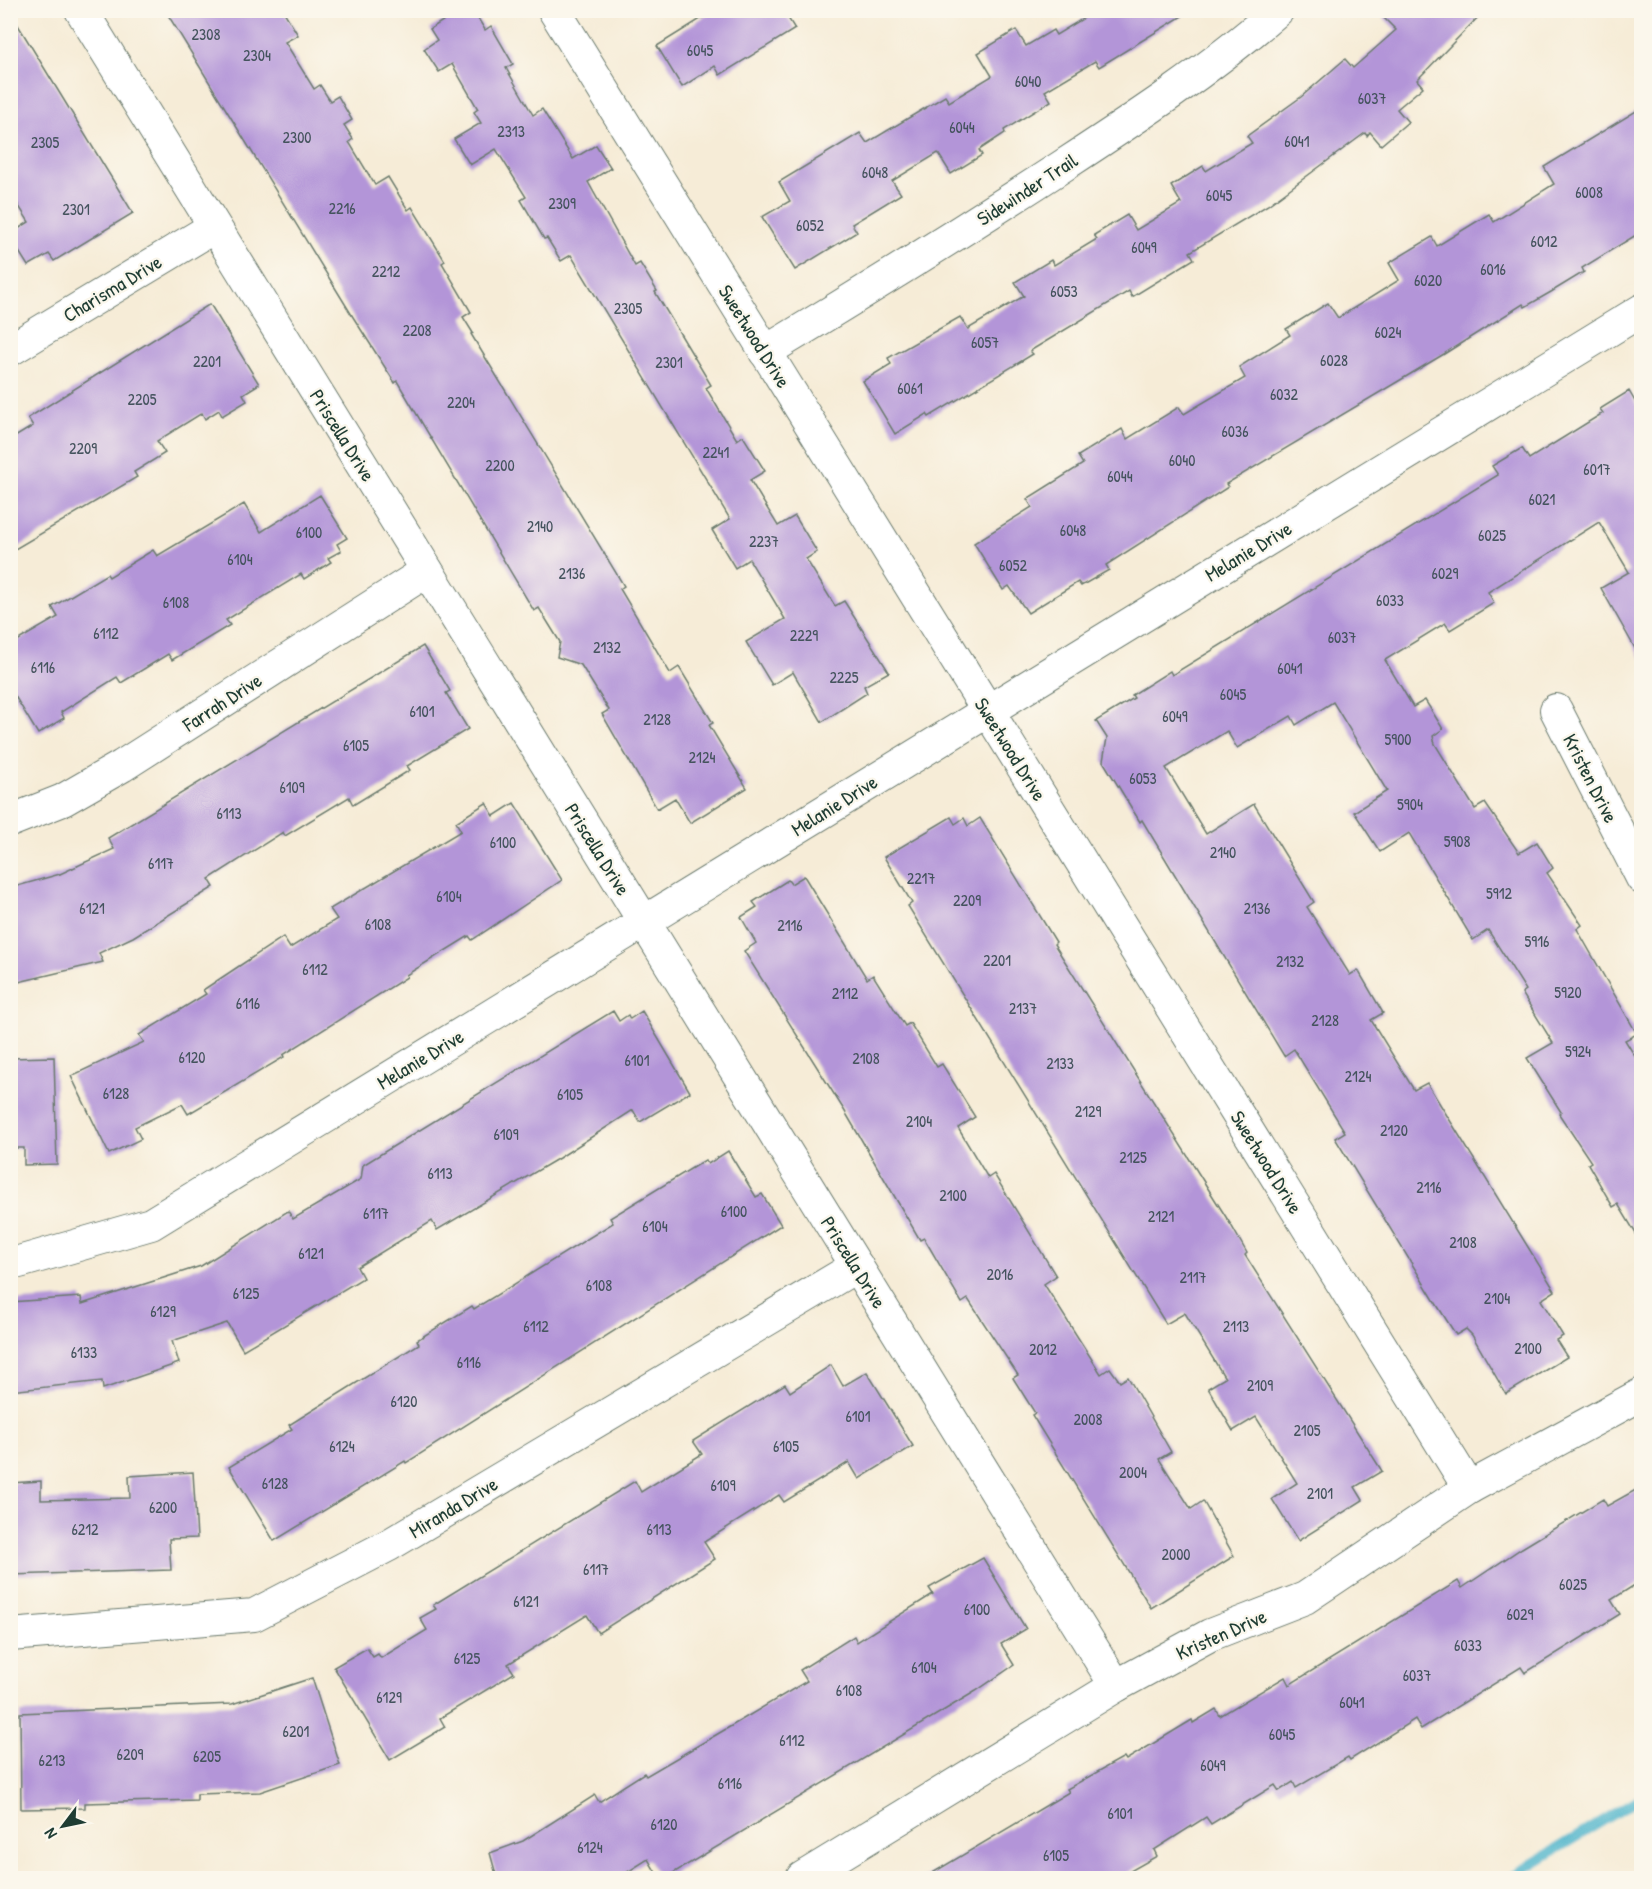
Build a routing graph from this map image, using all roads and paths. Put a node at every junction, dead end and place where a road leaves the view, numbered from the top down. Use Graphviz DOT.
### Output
graph roads {
  1 [pos="81,10"];
  2 [pos="554,10"];
  3 [pos="1278,10"];
  4 [pos="214,226"];
  5 [pos="1641,310"];
  6 [pos="10,350"];
  7 [pos="765,352"];
  8 [pos="427,572"];
  9 [pos="1556,710"];
  10 [pos="987,711"];
  11 [pos="10,821"];
  12 [pos="1641,878"];
  13 [pos="643,922"];
  14 [pos="10,1262"];
  15 [pos="857,1266"];
  16 [pos="1641,1394"];
  17 [pos="1469,1488"];
  18 [pos="10,1635"];
  19 [pos="1116,1686"];
  20 [pos="802,1878"];
  1 -- 4 [label="street, Priscella Drive"];
  2 -- 7 [label="street, Sweetwood Drive"];
  3 -- 7 [label="street, Sidewinder Trail"];
  4 -- 6 [label="street, Charisma Drive"];
  4 -- 8 [label="street, Priscella Drive"];
  5 -- 10 [label="street, Melanie Drive"];
  7 -- 10 [label="street, Sweetwood Drive"];
  8 -- 11 [label="street, Farrah Drive"];
  8 -- 13 [label="street, Priscella Drive"];
  9 -- 12 [label="street, Kristen Drive"];
  10 -- 13 [label="street, Melanie Drive"];
  10 -- 17 [label="street, Sweetwood Drive"];
  13 -- 14 [label="street, Melanie Drive"];
  13 -- 15 [label="street, Priscella Drive"];
  15 -- 18 [label="street, Miranda Drive"];
  15 -- 19 [label="street, Priscella Drive"];
  16 -- 17 [label="street, Kristen Drive"];
  17 -- 19 [label="street, Kristen Drive"];
  19 -- 20 [label="street, Kristen Drive"];
}
